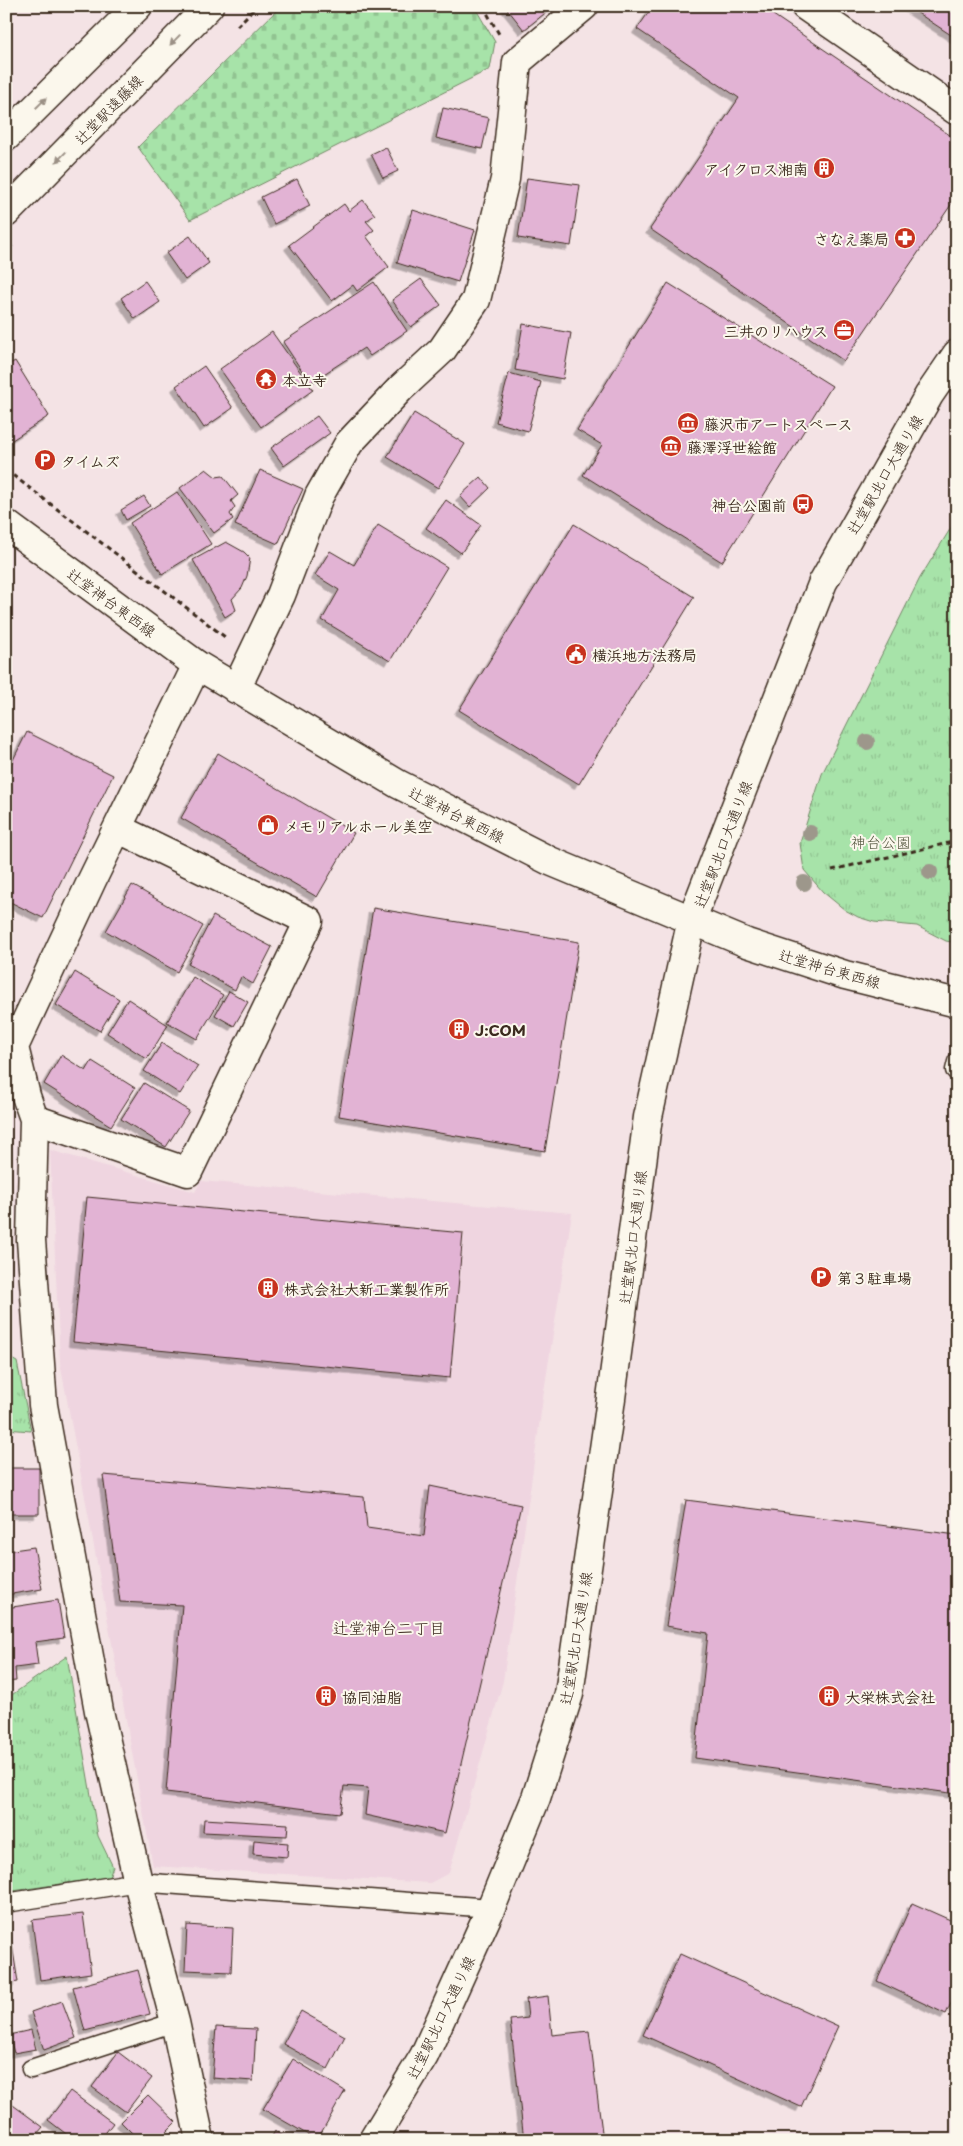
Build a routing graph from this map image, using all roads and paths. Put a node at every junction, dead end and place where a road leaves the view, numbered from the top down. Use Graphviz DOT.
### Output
graph roads {
  1 [pos="138,6"];
  2 [pos="210,6"];
  3 [pos="584,6"];
  4 [pos="805,6"];
  5 [pos="957,111"];
  6 [pos="6,137"];
  7 [pos="6,212"];
  8 [pos="957,354"];
  9 [pos="6,470"];
  10 [pos="6,524"];
  11 [pos="227,639"];
  12 [pos="198,665"];
  13 [pos="236,689"];
  14 [pos="119,829"];
  15 [pos="957,841"];
  16 [pos="832,870"];
  17 [pos="692,919"];
  18 [pos="957,1003"];
  19 [pos="10,1051"];
  20 [pos="34,1119"];
  21 [pos="138,1882"];
  22 [pos="6,1903"];
  23 [pos="491,1908"];
  24 [pos="175,2022"];
  25 [pos="31,2069"];
  26 [pos="198,2139"];
  27 [pos="373,2140"];
  6 -- 1 [label="street, one-way"];
  2 -- 7 [label="street, 辻堂駅遠藤線, one-way"];
  3 -- 13 [label="street"];
  4 -- 5 [label="street"];
  8 -- 17 [label="street, 辻堂駅北口大通り線"];
  9 -- 11 [label="path"];
  10 -- 12 [label="street, 辻堂神台東西線"];
  12 -- 13 [label="street, 辻堂神台東西線"];
  12 -- 14 [label="street"];
  13 -- 17 [label="street, 辻堂神台東西線"];
  14 -- 19 [label="street"];
  14 -- 20 [label="street"];
  15 -- 16 [label="path"];
  17 -- 18 [label="street, 辻堂神台東西線"];
  17 -- 23 [label="street, 辻堂駅北口大通り線"];
  19 -- 20 [label="street"];
  20 -- 21 [label="street"];
  21 -- 22 [label="lane"];
  21 -- 23 [label="lane"];
  21 -- 24 [label="street"];
  23 -- 27 [label="street, 辻堂駅北口大通り線"];
  24 -- 25 [label="lane"];
  24 -- 26 [label="street"];
}
